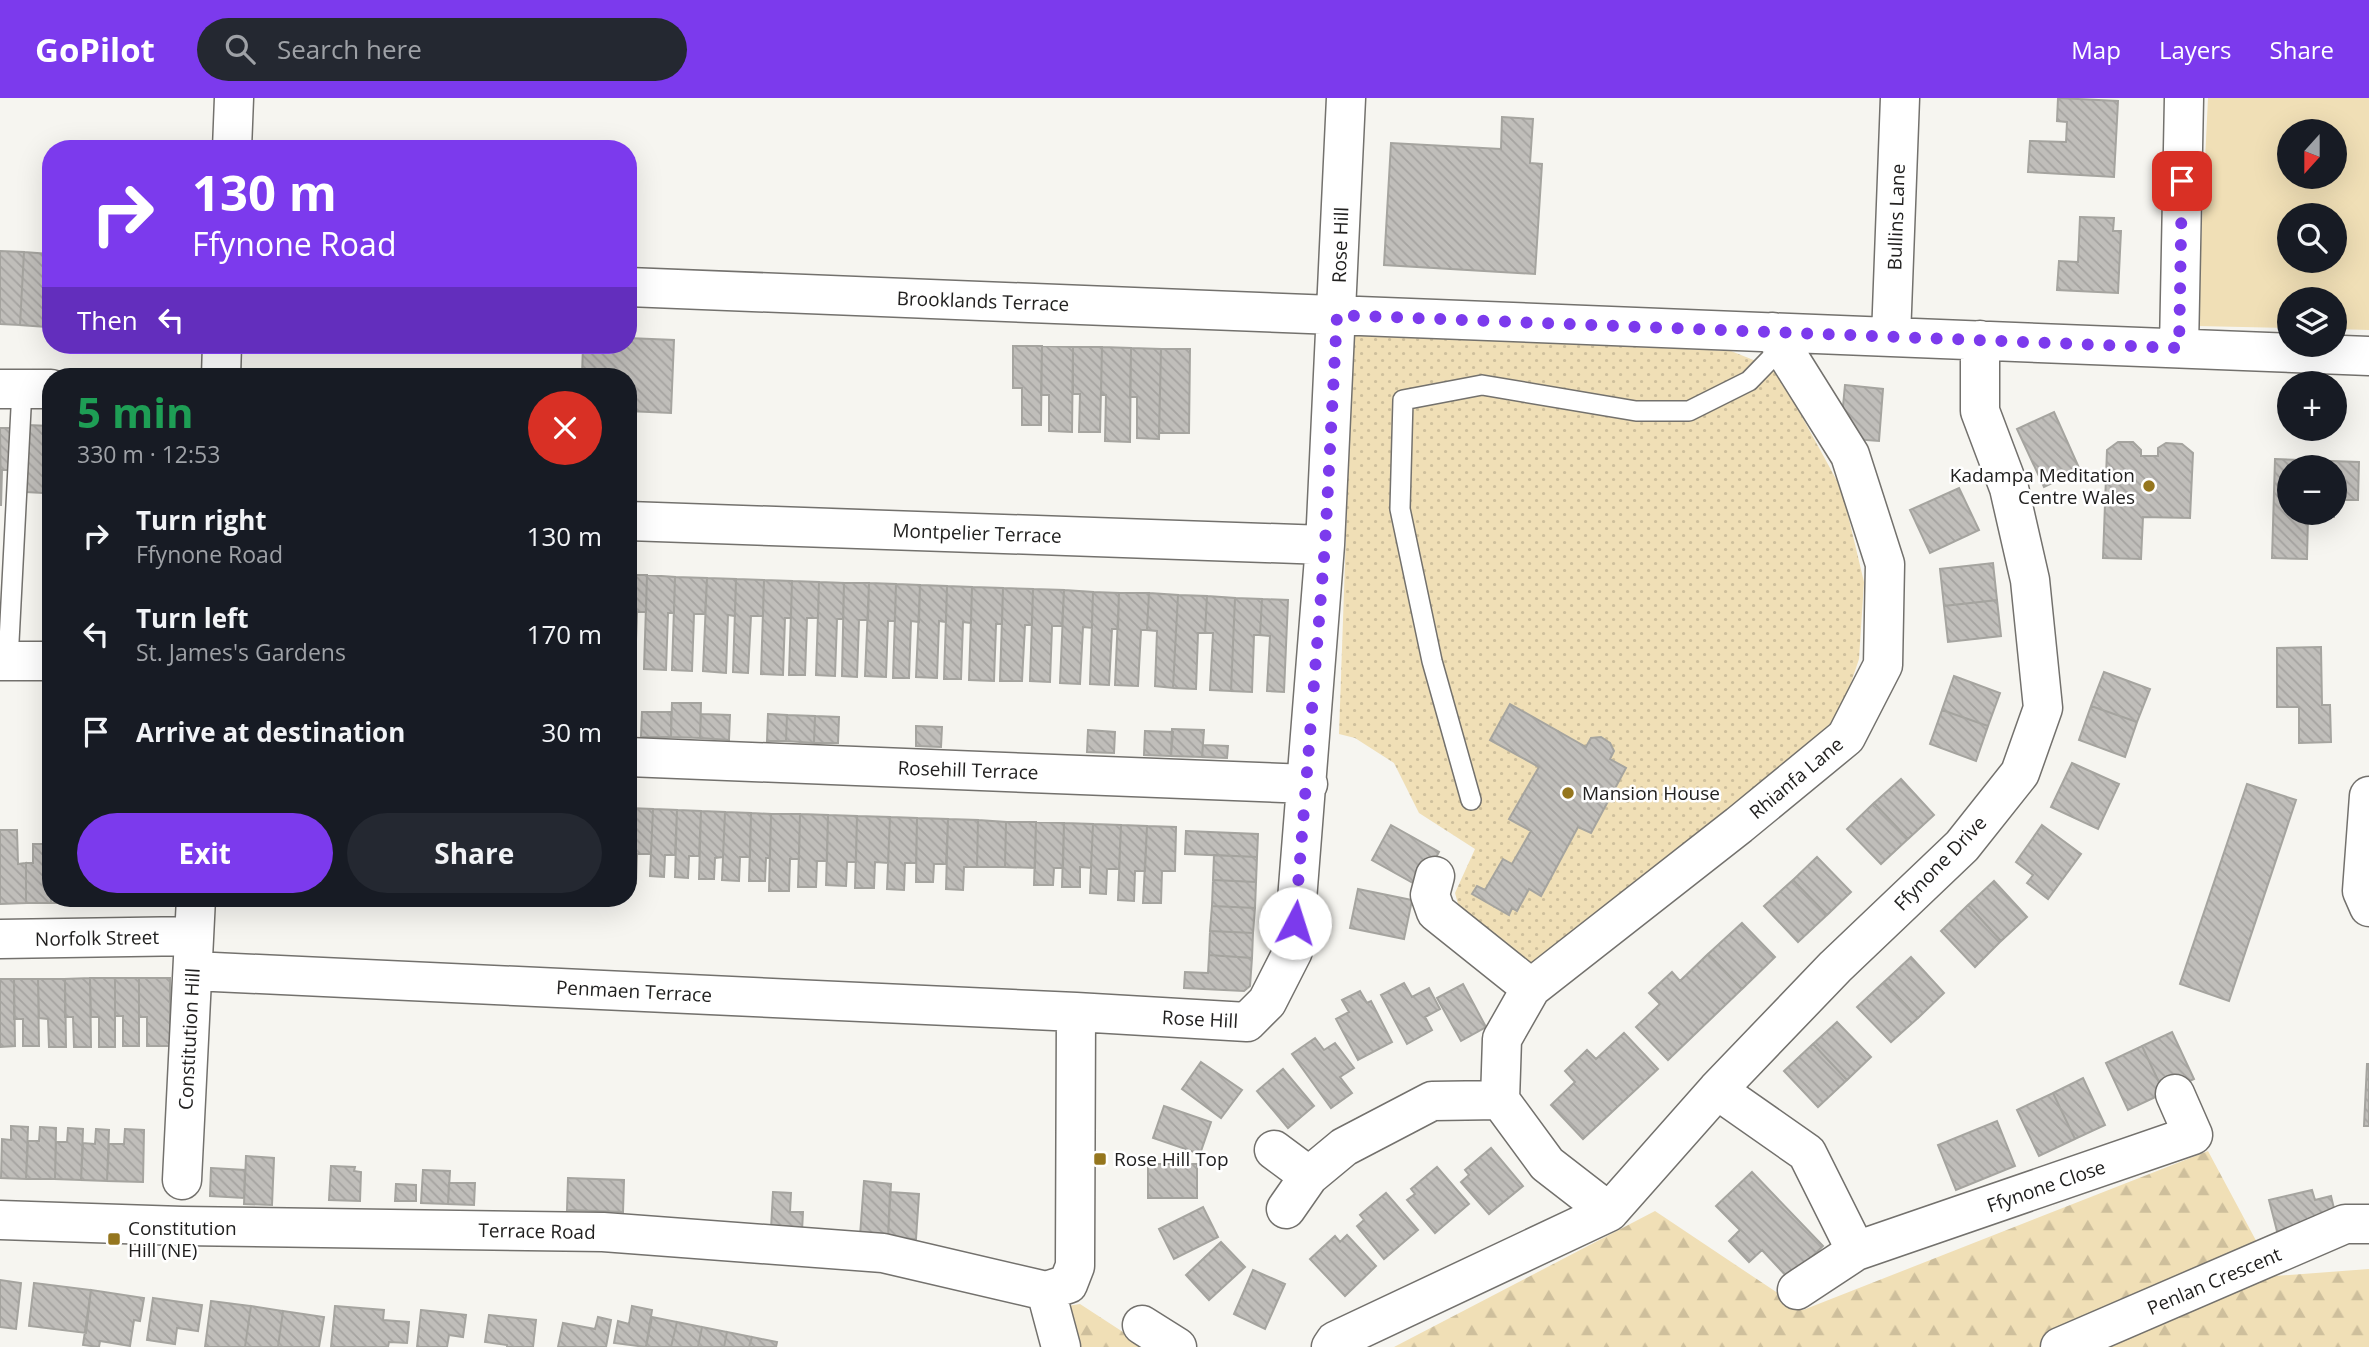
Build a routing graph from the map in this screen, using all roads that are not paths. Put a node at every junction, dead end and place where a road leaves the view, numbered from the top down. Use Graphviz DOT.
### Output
graph roads {
  1 [pos="234,98"];
  2 [pos="1346,98"];
  3 [pos="1900,98"];
  4 [pos="2184,98"];
  5 [pos="232,140"];
  6 [pos="637,287"];
  7 [pos="1337,315"];
  8 [pos="1891,337"];
  9 [pos="1777,340"];
  10 [pos="1980,340"];
  11 [pos="2179,348"];
  12 [pos="2369,356"];
  13 [pos="24,389"];
  14 [pos="637,521"];
  15 [pos="1325,545"];
  16 [pos="4,661"];
  17 [pos="42,661"];
  18 [pos="637,757"];
  19 [pos="1308,784"];
  20 [pos="2369,796"];
  21 [pos="1471,800"];
  22 [pos="1435,876"];
  23 [pos="196,907"];
  24 [pos="2369,907"];
  25 [pos="0,939"];
  26 [pos="193,953"];
  27 [pos="1531,988"];
  28 [pos="1076,1012"];
  29 [pos="1717,1090"];
  30 [pos="2175,1094"];
  31 [pos="1500,1100"];
  32 [pos="1274,1150"];
  33 [pos="1309,1176"];
  34 [pos="182,1181"];
  35 [pos="1286,1209"];
  36 [pos="1609,1212"];
  37 [pos="0,1220"];
  38 [pos="2369,1224"];
  39 [pos="1856,1251"];
  40 [pos="1057,1288"];
  41 [pos="1797,1290"];
  42 [pos="1142,1325"];
  43 [pos="1061,1347"];
  44 [pos="1177,1347"];
  45 [pos="1331,1347"];
  46 [pos="2060,1347"];
  1 -- 5 [label="street"];
  2 -- 7 [label="street, Rose Hill"];
  3 -- 8 [label="street, Bullins Lane"];
  4 -- 11 [label="street"];
  6 -- 7 [label="street, Brooklands Terrace"];
  7 -- 9 [label="street, Brooklands Terrace"];
  7 -- 15 [label="street, Rose Hill"];
  8 -- 9 [label="street, Brooklands Terrace"];
  8 -- 10 [label="street, Brooklands Terrace"];
  9 -- 21 [label="lane"];
  9 -- 27 [label="street, Rhianfa Lane"];
  10 -- 11 [label="street, Brooklands Terrace"];
  10 -- 29 [label="street, Ffynone Drive"];
  11 -- 12 [label="street, Brooklands Terrace"];
  13 -- 16 [label="lane"];
  14 -- 15 [label="street, Montpelier Terrace"];
  15 -- 19 [label="street, Rose Hill"];
  16 -- 17 [label="street"];
  18 -- 19 [label="street, Rosehill Terrace"];
  19 -- 28 [label="street, Rose Hill"];
  20 -- 24 [label="street"];
  22 -- 27 [label="street"];
  23 -- 26 [label="street, Constitution Hill"];
  25 -- 26 [label="street, Norfolk Street"];
  26 -- 28 [label="street, Penmaen Terrace"];
  26 -- 34 [label="street, Constitution Hill"];
  27 -- 31 [label="street"];
  28 -- 40 [label="street"];
  29 -- 36 [label="street, Ffynone Drive"];
  29 -- 39 [label="street"];
  30 -- 39 [label="street, Ffynone Close"];
  31 -- 33 [label="street"];
  31 -- 36 [label="street"];
  32 -- 33 [label="street"];
  33 -- 35 [label="street"];
  36 -- 45 [label="street"];
  37 -- 40 [label="street, Terrace Road"];
  38 -- 46 [label="street, Penlan Crescent"];
  39 -- 41 [label="street, Ffynone Close"];
  40 -- 43 [label="street"];
  42 -- 44 [label="street"];
}
